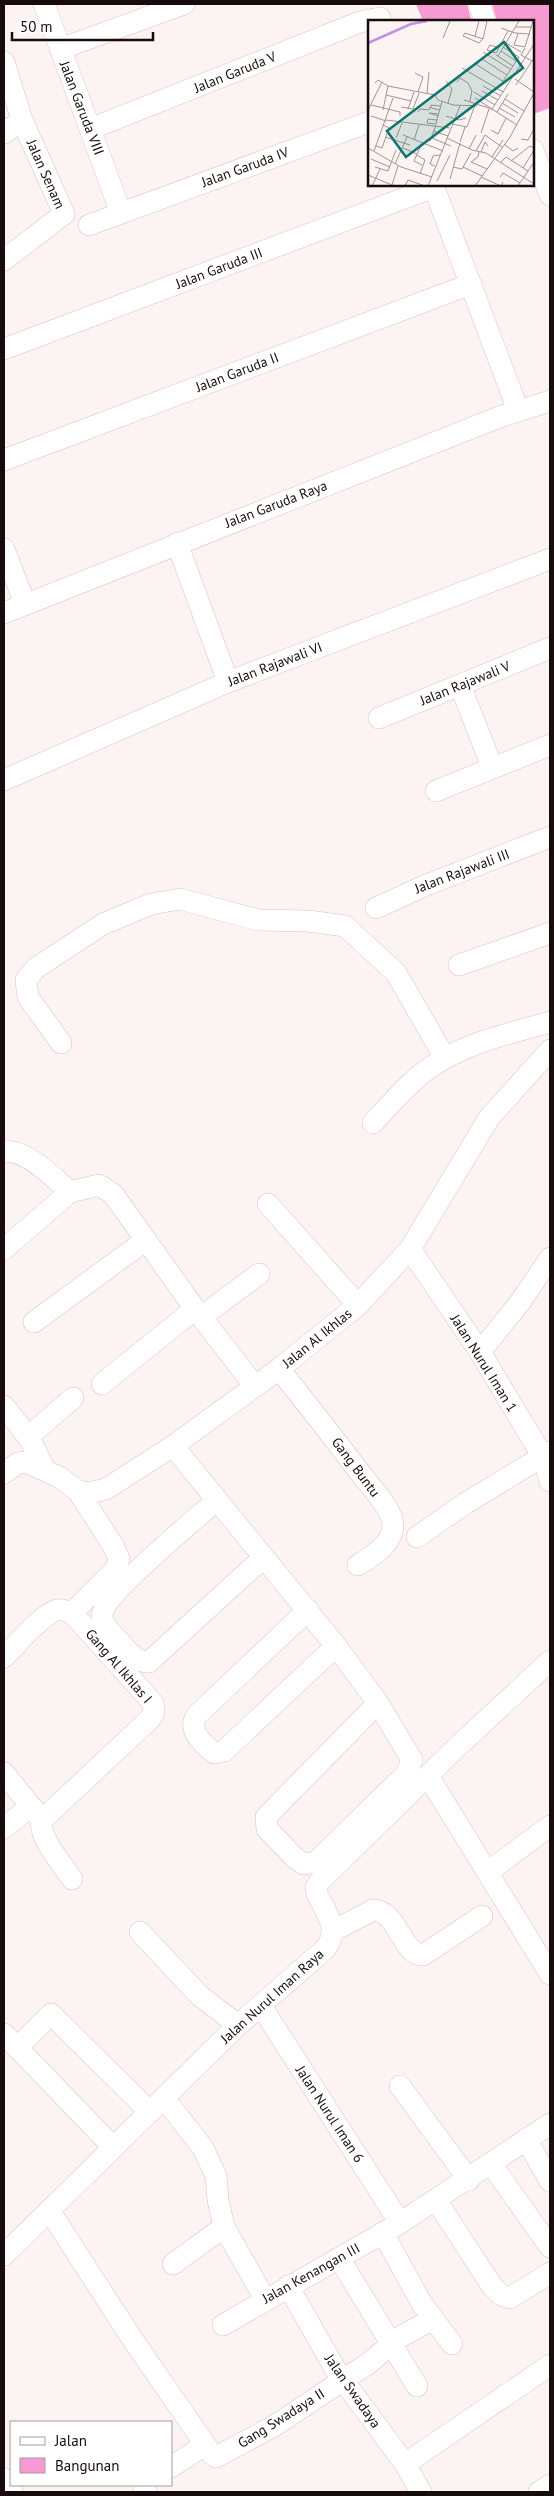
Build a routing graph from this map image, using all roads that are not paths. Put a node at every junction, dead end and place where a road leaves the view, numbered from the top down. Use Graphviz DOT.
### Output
graph roads {
  1 [pos="44,4"];
  2 [pos="184,4"];
  3 [pos="479,4"];
  4 [pos="379,14"];
  5 [pos="485,20"];
  6 [pos="60,49"];
  7 [pos="4,62"];
  8 [pos="22,120"];
  9 [pos="368,122"];
  10 [pos="90,129"];
  11 [pos="4,133"];
  12 [pos="534,153"];
  13 [pos="434,186"];
  14 [pos="550,196"];
  15 [pos="122,213"];
  16 [pos="89,225"];
  17 [pos="4,260"];
  18 [pos="471,284"];
  19 [pos="4,349"];
  20 [pos="550,401"];
  21 [pos="518,410"];
  22 [pos="4,460"];
  23 [pos="176,543"];
  24 [pos="4,549"];
  25 [pos="550,559"];
  26 [pos="25,604"];
  27 [pos="4,613"];
  28 [pos="550,648"];
  29 [pos="228,682"];
  30 [pos="460,685"];
  31 [pos="379,718"];
  32 [pos="550,745"];
  33 [pos="492,767"];
  34 [pos="4,780"];
  35 [pos="436,791"];
  36 [pos="550,837"];
  37 [pos="376,908"];
  38 [pos="550,933"];
  39 [pos="459,966"];
  40 [pos="550,1022"];
  41 [pos="61,1043"];
  42 [pos="550,1050"];
  43 [pos="445,1058"];
  44 [pos="373,1123"];
  45 [pos="4,1152"];
  46 [pos="70,1192"];
  47 [pos="268,1204"];
  48 [pos="146,1240"];
  49 [pos="4,1249"];
  50 [pos="410,1249"];
  51 [pos="550,1258"];
  52 [pos="259,1274"];
  53 [pos="358,1305"];
  54 [pos="198,1313"];
  55 [pos="34,1322"];
  56 [pos="480,1352"];
  57 [pos="279,1369"];
  58 [pos="102,1384"];
  59 [pos="254,1385"];
  60 [pos="73,1398"];
  61 [pos="4,1406"];
  62 [pos="28,1437"];
  63 [pos="173,1446"];
  64 [pos="546,1454"];
  65 [pos="44,1468"];
  66 [pos="4,1473"];
  67 [pos="550,1481"];
  68 [pos="78,1492"];
  69 [pos="216,1501"];
  70 [pos="417,1537"];
  71 [pos="263,1558"];
  72 [pos="358,1565"];
  73 [pos="308,1610"];
  74 [pos="72,1613"];
  75 [pos="336,1646"];
  76 [pos="4,1657"];
  77 [pos="550,1661"];
  78 [pos="378,1702"];
  79 [pos="4,1773"];
  80 [pos="428,1776"];
  81 [pos="36,1813"];
  82 [pos="550,1826"];
  83 [pos="4,1828"];
  84 [pos="488,1872"];
  85 [pos="72,1879"];
  86 [pos="482,1916"];
  87 [pos="333,1931"];
  88 [pos="140,1932"];
  89 [pos="550,1974"];
  90 [pos="261,2006"];
  91 [pos="238,2025"];
  92 [pos="11,2041"];
  93 [pos="400,2086"];
  94 [pos="157,2105"];
  95 [pos="550,2124"];
  96 [pos="526,2139"];
  97 [pos="113,2147"];
  98 [pos="491,2164"];
  99 [pos="469,2180"];
  100 [pos="550,2181"];
  101 [pos="436,2200"];
  102 [pos="50,2210"];
  103 [pos="224,2227"];
  104 [pos="391,2228"];
  105 [pos="550,2247"];
  106 [pos="6,2248"];
  107 [pos="339,2258"];
  108 [pos="173,2264"];
  109 [pos="550,2273"];
  110 [pos="288,2286"];
  111 [pos="265,2299"];
  112 [pos="433,2319"];
  113 [pos="223,2325"];
  114 [pos="391,2344"];
  115 [pos="452,2344"];
  116 [pos="550,2365"];
  117 [pos="343,2380"];
  118 [pos="417,2386"];
  119 [pos="205,2445"];
  120 [pos="405,2464"];
  121 [pos="172,2466"];
  122 [pos="4,2479"];
  123 [pos="550,2485"];
  124 [pos="12,2492"];
  125 [pos="421,2492"];
  126 [pos="539,2492"];
  1 -- 6 [label="street, Jalan Garuda VIII"];
  2 -- 6 [label="street"];
  3 -- 5 [label="street"];
  4 -- 10 [label="street, Jalan Garuda V"];
  6 -- 10 [label="street, Jalan Garuda VIII"];
  7 -- 8 [label="street, Jalan Senam"];
  8 -- 11 [label="street"];
  8 -- 17 [label="street, Jalan Senam"];
  9 -- 15 [label="street, Jalan Garuda IV"];
  10 -- 15 [label="street, Jalan Garuda VIII"];
  12 -- 14 [label="street"];
  13 -- 18 [label="street"];
  13 -- 19 [label="street, Jalan Garuda III"];
  15 -- 16 [label="street, Jalan Garuda IV"];
  18 -- 21 [label="street"];
  18 -- 22 [label="street, Jalan Garuda II"];
  20 -- 21 [label="street, Jalan Garuda Raya"];
  21 -- 23 [label="street, Jalan Garuda Raya"];
  23 -- 26 [label="street, Jalan Garuda Raya"];
  23 -- 29 [label="street"];
  24 -- 26 [label="street"];
  25 -- 29 [label="street, Jalan Rajawali VI"];
  26 -- 27 [label="street, Jalan Garuda Raya"];
  28 -- 30 [label="street, Jalan Rajawali V"];
  29 -- 34 [label="street, Jalan Rajawali VI"];
  30 -- 31 [label="street, Jalan Rajawali V"];
  30 -- 33 [label="street"];
  32 -- 33 [label="street"];
  33 -- 35 [label="street"];
  36 -- 37 [label="street, Jalan Rajawali III"];
  38 -- 39 [label="street"];
  40 -- 43 [label="street"];
  41 -- 43 [label="street"];
  42 -- 50 [label="street, Jalan Al Ikhlas"];
  43 -- 44 [label="street"];
  45 -- 46 [label="street"];
  46 -- 48 [label="street"];
  46 -- 49 [label="street"];
  47 -- 53 [label="street"];
  48 -- 54 [label="street"];
  48 -- 55 [label="street"];
  50 -- 53 [label="street, Jalan Al Ikhlas"];
  50 -- 56 [label="street, Jalan Nurul Iman 1"];
  51 -- 56 [label="street"];
  52 -- 54 [label="street"];
  53 -- 57 [label="street, Jalan Al Ikhlas"];
  54 -- 58 [label="street"];
  54 -- 59 [label="street"];
  56 -- 64 [label="street, Jalan Nurul Iman 1"];
  57 -- 59 [label="street, Jalan Al Ikhlas"];
  57 -- 72 [label="street, Gang Buntu"];
  59 -- 63 [label="street, Jalan Al Ikhlas"];
  60 -- 62 [label="street"];
  61 -- 62 [label="street"];
  62 -- 65 [label="street"];
  63 -- 68 [label="street, Jalan Al Ikhlas"];
  63 -- 69 [label="street"];
  64 -- 67 [label="street, Jalan Nurul Iman 1"];
  64 -- 70 [label="street"];
  65 -- 66 [label="street"];
  65 -- 68 [label="street"];
  68 -- 74 [label="street"];
  69 -- 71 [label="street"];
  69 -- 71 [label="street"];
  71 -- 73 [label="street"];
  73 -- 75 [label="street"];
  73 -- 75 [label="street"];
  74 -- 76 [label="street"];
  74 -- 81 [label="street, Gang Al Ikhlas I"];
  75 -- 78 [label="street"];
  77 -- 80 [label="street"];
  78 -- 78 [label="street"];
  79 -- 81 [label="street"];
  80 -- 84 [label="street"];
  80 -- 87 [label="street"];
  81 -- 83 [label="street"];
  81 -- 85 [label="street"];
  82 -- 84 [label="street"];
  84 -- 89 [label="street"];
  86 -- 87 [label="street"];
  87 -- 90 [label="street, Jalan Nurul Iman Raya"];
  88 -- 91 [label="street"];
  90 -- 91 [label="street, Jalan Nurul Iman Raya"];
  90 -- 104 [label="street, Jalan Nurul Iman 6"];
  91 -- 94 [label="street, Jalan Nurul Iman Raya"];
  92 -- 94 [label="street"];
  92 -- 97 [label="street"];
  93 -- 99 [label="street"];
  94 -- 97 [label="street, Jalan Nurul Iman Raya"];
  94 -- 103 [label="street"];
  95 -- 96 [label="street, Jalan Kenangan III"];
  96 -- 98 [label="street, Jalan Kenangan III"];
  96 -- 100 [label="street"];
  97 -- 102 [label="street, Jalan Nurul Iman Raya"];
  98 -- 99 [label="street, Jalan Kenangan III"];
  98 -- 105 [label="street"];
  99 -- 101 [label="street, Jalan Kenangan III"];
  101 -- 104 [label="street, Jalan Kenangan III"];
  101 -- 109 [label="street"];
  102 -- 106 [label="street, Jalan Nurul Iman Raya"];
  102 -- 119 [label="street"];
  103 -- 108 [label="street"];
  103 -- 111 [label="street"];
  104 -- 107 [label="street, Jalan Kenangan III"];
  104 -- 112 [label="street, Jalan Nurul Iman 6"];
  107 -- 110 [label="street, Jalan Kenangan III"];
  107 -- 114 [label="street"];
  110 -- 111 [label="street, Jalan Kenangan III"];
  110 -- 117 [label="street, Jalan Swadaya"];
  111 -- 113 [label="street, Jalan Kenangan III"];
  112 -- 114 [label="street"];
  112 -- 115 [label="street, Jalan Nurul Iman 6"];
  114 -- 117 [label="street"];
  114 -- 118 [label="street"];
  116 -- 120 [label="street"];
  117 -- 119 [label="street, Gang Swadaya II"];
  117 -- 120 [label="street, Jalan Swadaya"];
  119 -- 121 [label="street"];
  120 -- 125 [label="street, Jalan Swadaya"];
  122 -- 124 [label="street"];
  123 -- 126 [label="street"];
}
